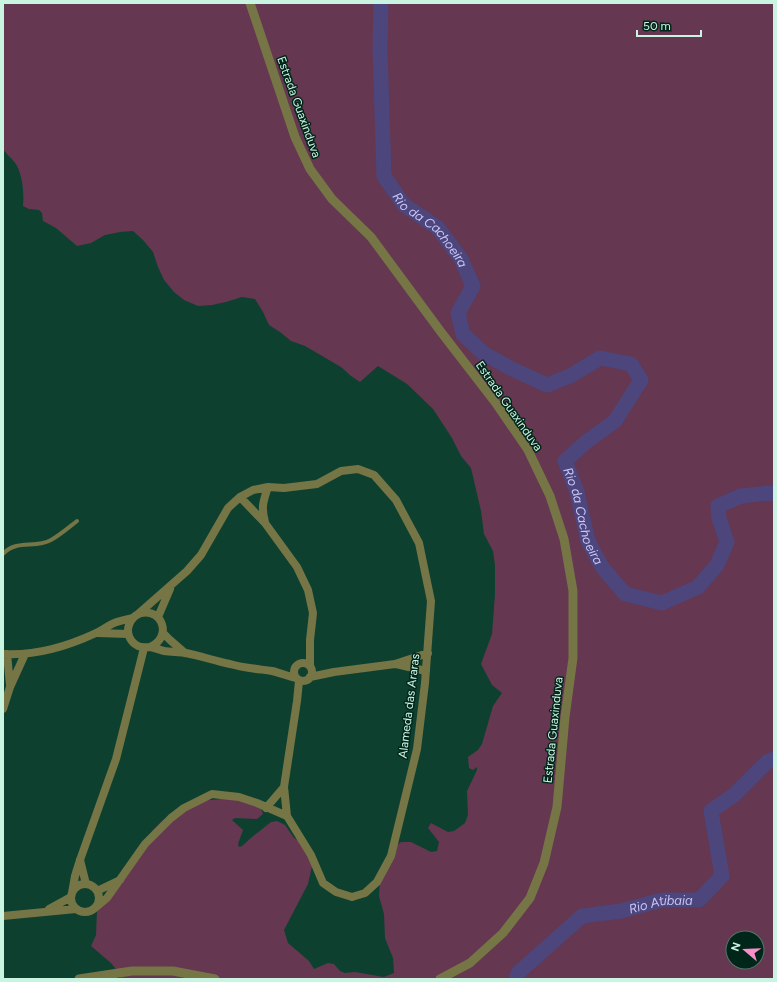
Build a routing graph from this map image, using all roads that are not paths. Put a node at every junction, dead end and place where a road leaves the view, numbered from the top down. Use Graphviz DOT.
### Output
graph roads {
  1 [pos="250,3"];
  2 [pos="268,487"];
  3 [pos="240,497"];
  4 [pos="77,521"];
  5 [pos="265,523"];
  6 [pos="3,554"];
  7 [pos="171,586"];
  8 [pos="135,617"];
  9 [pos="158,617"];
  10 [pos="163,632"];
  11 [pos="97,633"];
  12 [pos="128,634"];
  13 [pos="147,647"];
  14 [pos="185,653"];
  15 [pos="428,653"];
  16 [pos="5,654"];
  17 [pos="25,654"];
  18 [pos="395,664"];
  19 [pos="426,671"];
  20 [pos="274,672"];
  21 [pos="304,672"];
  22 [pos="10,687"];
  23 [pos="3,708"];
  24 [pos="284,787"];
  25 [pos="266,808"];
  26 [pos="286,816"];
  27 [pos="80,860"];
  28 [pos="120,880"];
  29 [pos="86,884"];
  30 [pos="97,891"];
  31 [pos="71,895"];
  32 [pos="96,908"];
  33 [pos="76,909"];
  34 [pos="45,912"];
  35 [pos="3,916"];
  36 [pos="79,979"];
  37 [pos="215,979"];
  38 [pos="440,979"];
  1 -- 38 [label="street, Estrada Guaxinduva"];
  2 -- 3 [label="street, Alameda das Araras"];
  2 -- 5 [label="street"];
  2 -- 15 [label="street, Alameda das Araras"];
  3 -- 5 [label="street"];
  3 -- 7 [label="street, Alameda das Araras"];
  4 -- 6 [label="lane"];
  5 -- 21 [label="street"];
  7 -- 8 [label="street, Alameda das Araras"];
  7 -- 9 [label="street"];
  8 -- 9 [label="street"];
  8 -- 11 [label="street"];
  8 -- 12 [label="street"];
  9 -- 10 [label="street"];
  10 -- 13 [label="street"];
  10 -- 14 [label="street"];
  11 -- 12 [label="street"];
  11 -- 17 [label="street"];
  12 -- 13 [label="street"];
  13 -- 14 [label="street"];
  13 -- 27 [label="street"];
  14 -- 20 [label="street"];
  15 -- 18 [label="street"];
  15 -- 19 [label="street, Alameda das Araras"];
  16 -- 17 [label="street"];
  16 -- 22 [label="street"];
  17 -- 22 [label="street"];
  18 -- 19 [label="street"];
  18 -- 21 [label="street"];
  19 -- 26 [label="street, Alameda das Araras"];
  20 -- 21 [label="street"];
  20 -- 21 [label="street"];
  21 -- 24 [label="street"];
  22 -- 23 [label="street"];
  24 -- 25 [label="street"];
  24 -- 26 [label="street"];
  25 -- 26 [label="street"];
  25 -- 28 [label="street"];
  27 -- 29 [label="street"];
  27 -- 31 [label="street"];
  28 -- 30 [label="street"];
  28 -- 32 [label="street"];
  29 -- 30 [label="street"];
  29 -- 31 [label="street"];
  30 -- 32 [label="street"];
  31 -- 33 [label="street"];
  31 -- 34 [label="street"];
  32 -- 33 [label="street"];
  33 -- 34 [label="street"];
  34 -- 35 [label="street"];
  36 -- 37 [label="street"];
}
